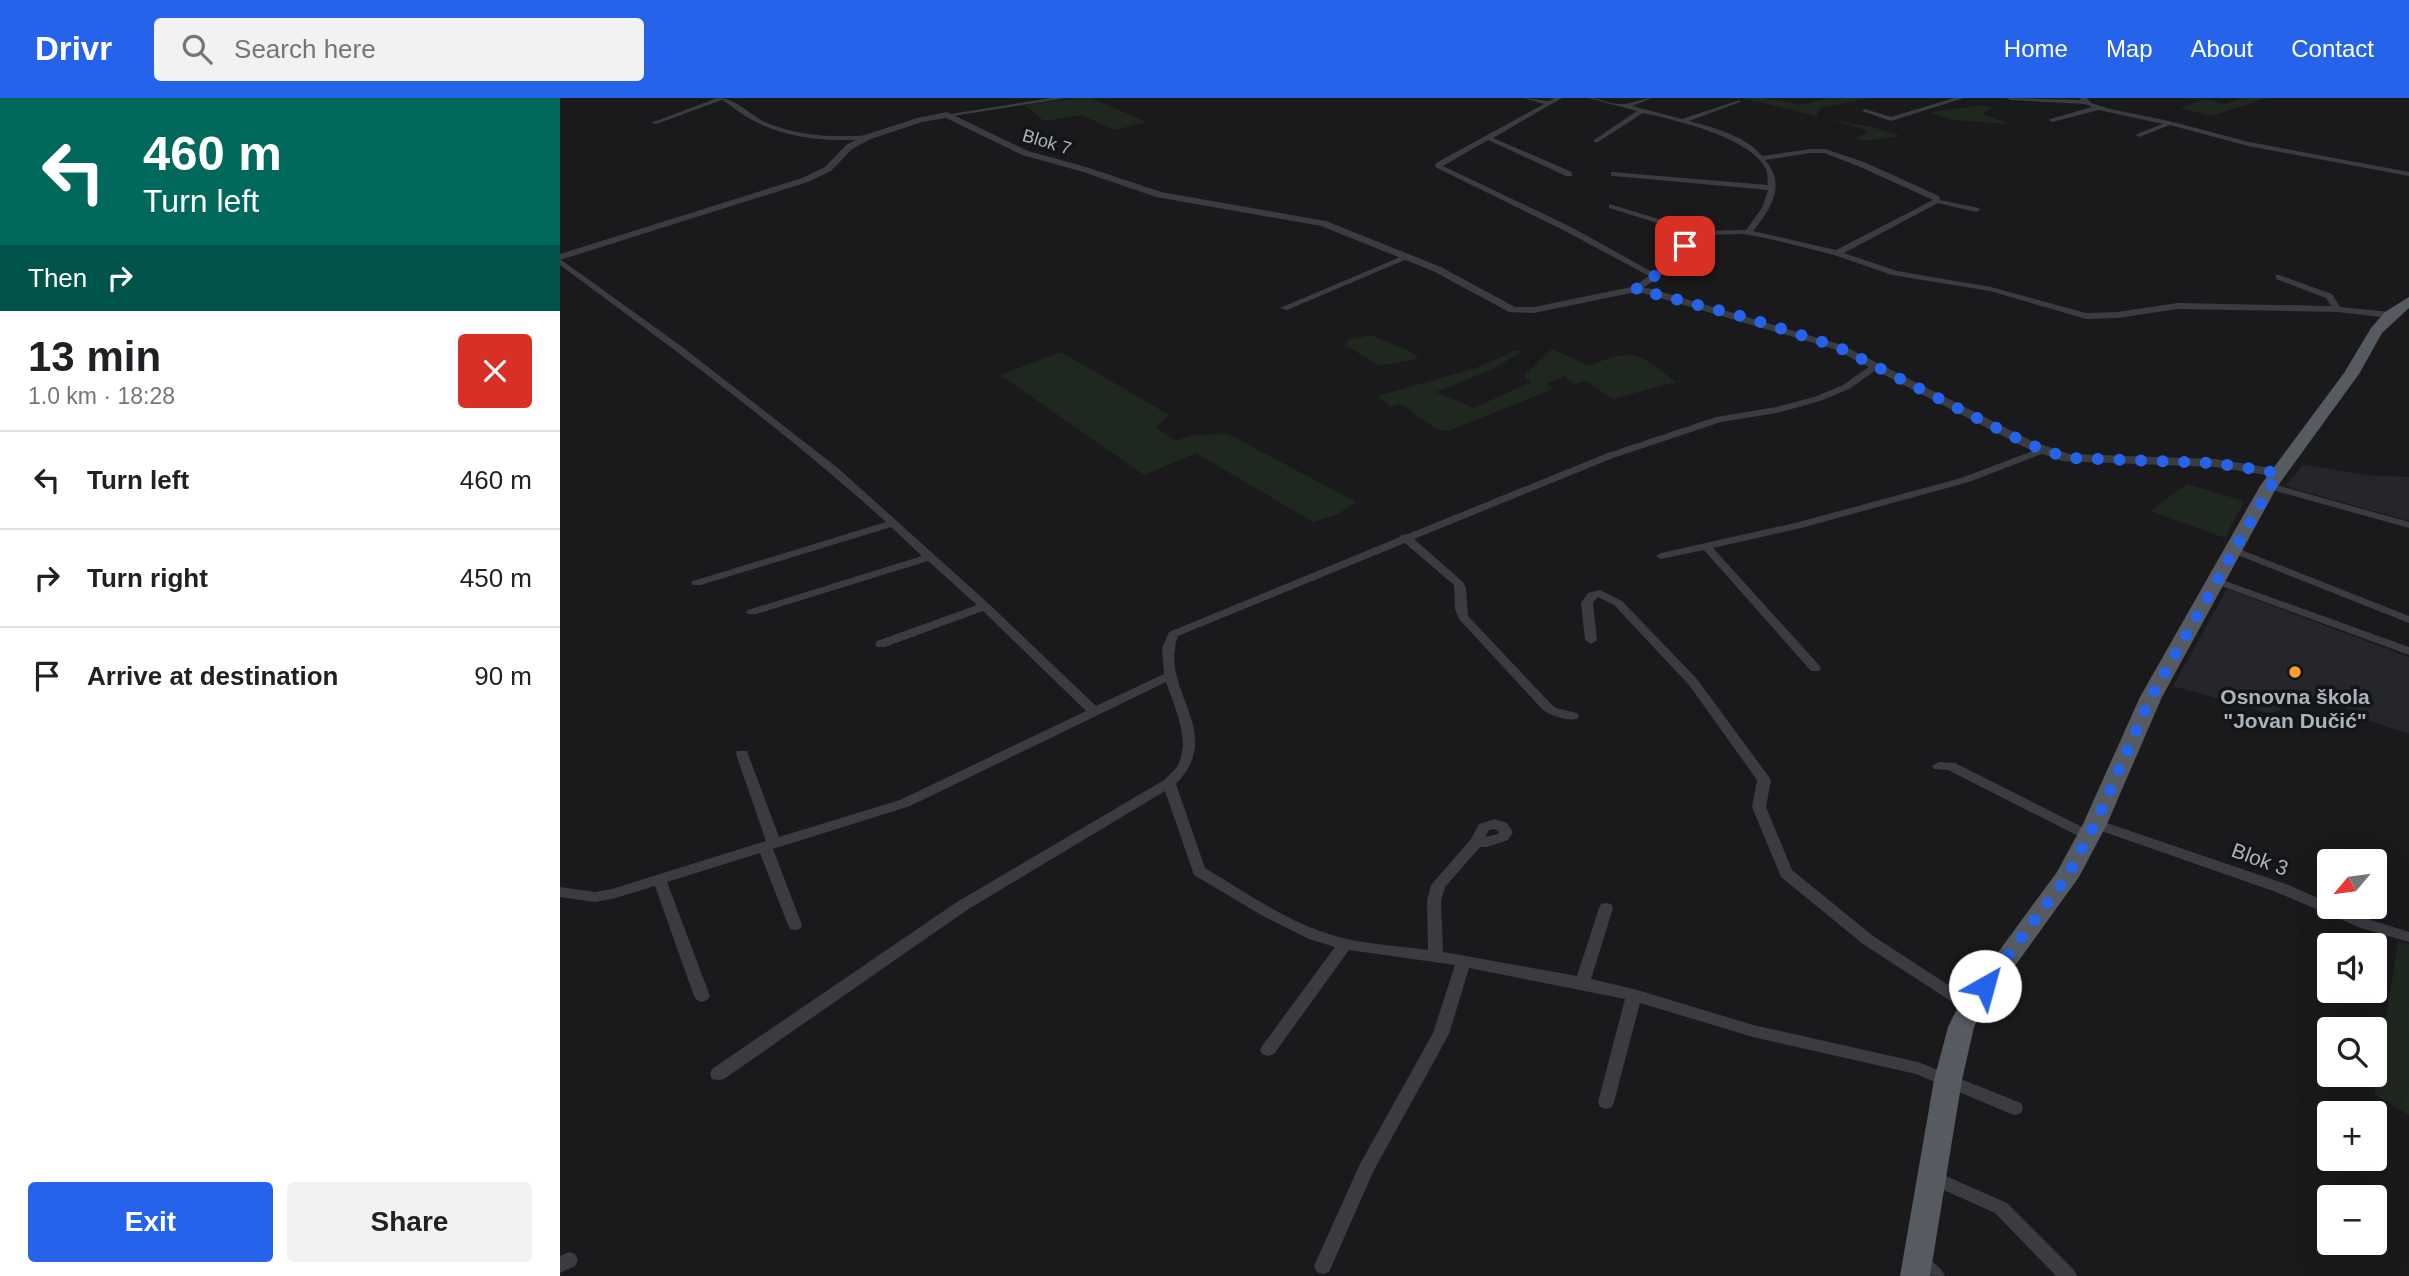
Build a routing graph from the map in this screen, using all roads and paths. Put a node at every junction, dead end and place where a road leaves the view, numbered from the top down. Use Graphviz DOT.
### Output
graph roads {
  1 [pos="723,98"];
  2 [pos="1064,98"];
  3 [pos="1526,98"];
  4 [pos="1559,98"];
  5 [pos="1591,98"];
  6 [pos="1649,98"];
  7 [pos="1961,98"];
  8 [pos="2010,98"];
  9 [pos="2084,100"];
  10 [pos="1738,101"];
  11 [pos="1549,103"];
  12 [pos="1623,107"];
  13 [pos="2098,108"];
  14 [pos="1865,111"];
  15 [pos="1640,112"];
  16 [pos="947,115"];
  17 [pos="2052,120"];
  18 [pos="654,122"];
  19 [pos="1681,122"];
  20 [pos="2169,123"];
  21 [pos="2139,135"];
  22 [pos="868,137"];
  23 [pos="842,138"];
  24 [pos="1488,138"];
  25 [pos="1596,141"];
  26 [pos="849,147"];
  27 [pos="1762,158"];
  28 [pos="1569,174"];
  29 [pos="1614,174"];
  30 [pos="2409,174"];
  31 [pos="1773,188"];
  32 [pos="1937,201"];
  33 [pos="1612,206"];
  34 [pos="1976,210"];
  35 [pos="1748,232"];
  36 [pos="1698,233"];
  37 [pos="1837,253"];
  38 [pos="1408,257"];
  39 [pos="560,259"];
  40 [pos="1654,276"];
  41 [pos="2279,277"];
  42 [pos="1636,289"];
  43 [pos="2409,301"];
  44 [pos="1284,308"];
  45 [pos="2337,309"];
  46 [pos="2390,315"];
  47 [pos="1876,366"];
  48 [pos="2043,450"];
  49 [pos="2274,480"];
  50 [pos="894,523"];
  51 [pos="2409,525"];
  52 [pos="1405,537"];
  53 [pos="1706,546"];
  54 [pos="2234,551"];
  55 [pos="929,556"];
  56 [pos="1661,556"];
  57 [pos="2217,581"];
  58 [pos="697,583"];
  59 [pos="985,606"];
  60 [pos="752,612"];
  61 [pos="2409,620"];
  62 [pos="1591,640"];
  63 [pos="881,644"];
  64 [pos="2409,651"];
  65 [pos="1815,668"];
  66 [pos="1171,675"];
  67 [pos="1095,712"];
  68 [pos="1573,716"];
  69 [pos="742,754"];
  70 [pos="1939,766"];
  71 [pos="1169,783"];
  72 [pos="2092,830"];
  73 [pos="1476,842"];
  74 [pos="770,846"];
  75 [pos="660,881"];
  76 [pos="560,892"];
  77 [pos="1606,908"];
  78 [pos="795,925"];
  79 [pos="2409,937"];
  80 [pos="1345,944"];
  81 [pos="1436,957"];
  82 [pos="1464,961"];
  83 [pos="1582,982"];
  84 [pos="1634,995"];
  85 [pos="702,996"];
  86 [pos="1971,1007"];
  87 [pos="1268,1050"];
  88 [pos="718,1074"];
  89 [pos="1948,1080"];
  90 [pos="1606,1102"];
  91 [pos="2015,1108"];
  92 [pos="1932,1177"];
  93 [pos="1323,1266"];
  94 [pos="1923,1271"];
  95 [pos="2068,1276"];
  1 -- 18 [label="street"];
  1 -- 23 [label="street"];
  2 -- 16 [label="street"];
  3 -- 11 [label="street"];
  4 -- 11 [label="street"];
  5 -- 12 [label="street"];
  6 -- 12 [label="street"];
  7 -- 14 [label="street"];
  8 -- 9 [label="street"];
  9 -- 13 [label="street"];
  10 -- 19 [label="street"];
  11 -- 24 [label="street"];
  12 -- 15 [label="street"];
  13 -- 17 [label="street"];
  13 -- 20 [label="street"];
  15 -- 19 [label="street"];
  15 -- 25 [label="street"];
  16 -- 22 [label="street"];
  16 -- 38 [label="street, Blok 7"];
  19 -- 27 [label="street"];
  20 -- 21 [label="street"];
  20 -- 30 [label="street"];
  22 -- 23 [label="street"];
  22 -- 26 [label="street"];
  23 -- 26 [label="street"];
  24 -- 28 [label="street"];
  24 -- 40 [label="street"];
  26 -- 39 [label="street"];
  27 -- 31 [label="street"];
  27 -- 32 [label="street"];
  29 -- 31 [label="street"];
  31 -- 35 [label="street"];
  32 -- 34 [label="street"];
  32 -- 37 [label="street"];
  33 -- 36 [label="street"];
  35 -- 36 [label="street"];
  35 -- 37 [label="street"];
  36 -- 40 [label="street"];
  37 -- 45 [label="street"];
  38 -- 42 [label="street, Blok 7"];
  38 -- 44 [label="street"];
  39 -- 50 [label="street"];
  40 -- 42 [label="street"];
  41 -- 45 [label="street"];
  42 -- 47 [label="street"];
  43 -- 46 [label="main road"];
  45 -- 46 [label="street"];
  46 -- 49 [label="main road"];
  47 -- 48 [label="street"];
  47 -- 52 [label="street"];
  48 -- 49 [label="street"];
  48 -- 53 [label="street"];
  49 -- 51 [label="street"];
  49 -- 54 [label="main road"];
  50 -- 55 [label="street"];
  50 -- 58 [label="street"];
  52 -- 66 [label="street"];
  52 -- 68 [label="street"];
  53 -- 56 [label="street"];
  53 -- 65 [label="street"];
  54 -- 57 [label="main road"];
  54 -- 61 [label="street"];
  55 -- 59 [label="street"];
  55 -- 60 [label="street"];
  57 -- 64 [label="street"];
  57 -- 72 [label="main road"];
  59 -- 63 [label="street"];
  59 -- 67 [label="street"];
  62 -- 86 [label="street"];
  66 -- 67 [label="street"];
  66 -- 71 [label="street"];
  67 -- 74 [label="street"];
  69 -- 74 [label="street"];
  70 -- 72 [label="street, Blok 3"];
  71 -- 80 [label="street"];
  71 -- 88 [label="street"];
  72 -- 79 [label="street, Blok 3"];
  72 -- 86 [label="main road"];
  73 -- 81 [label="street"];
  74 -- 75 [label="street"];
  74 -- 78 [label="street"];
  75 -- 76 [label="street"];
  75 -- 85 [label="street"];
  77 -- 83 [label="street"];
  80 -- 81 [label="street"];
  80 -- 87 [label="street"];
  81 -- 82 [label="street"];
  82 -- 83 [label="street"];
  82 -- 93 [label="street"];
  83 -- 84 [label="street"];
  84 -- 89 [label="street"];
  84 -- 90 [label="street"];
  86 -- 89 [label="main road"];
  89 -- 91 [label="street"];
  89 -- 92 [label="main road"];
  92 -- 94 [label="main road"];
  92 -- 95 [label="street"];
}
